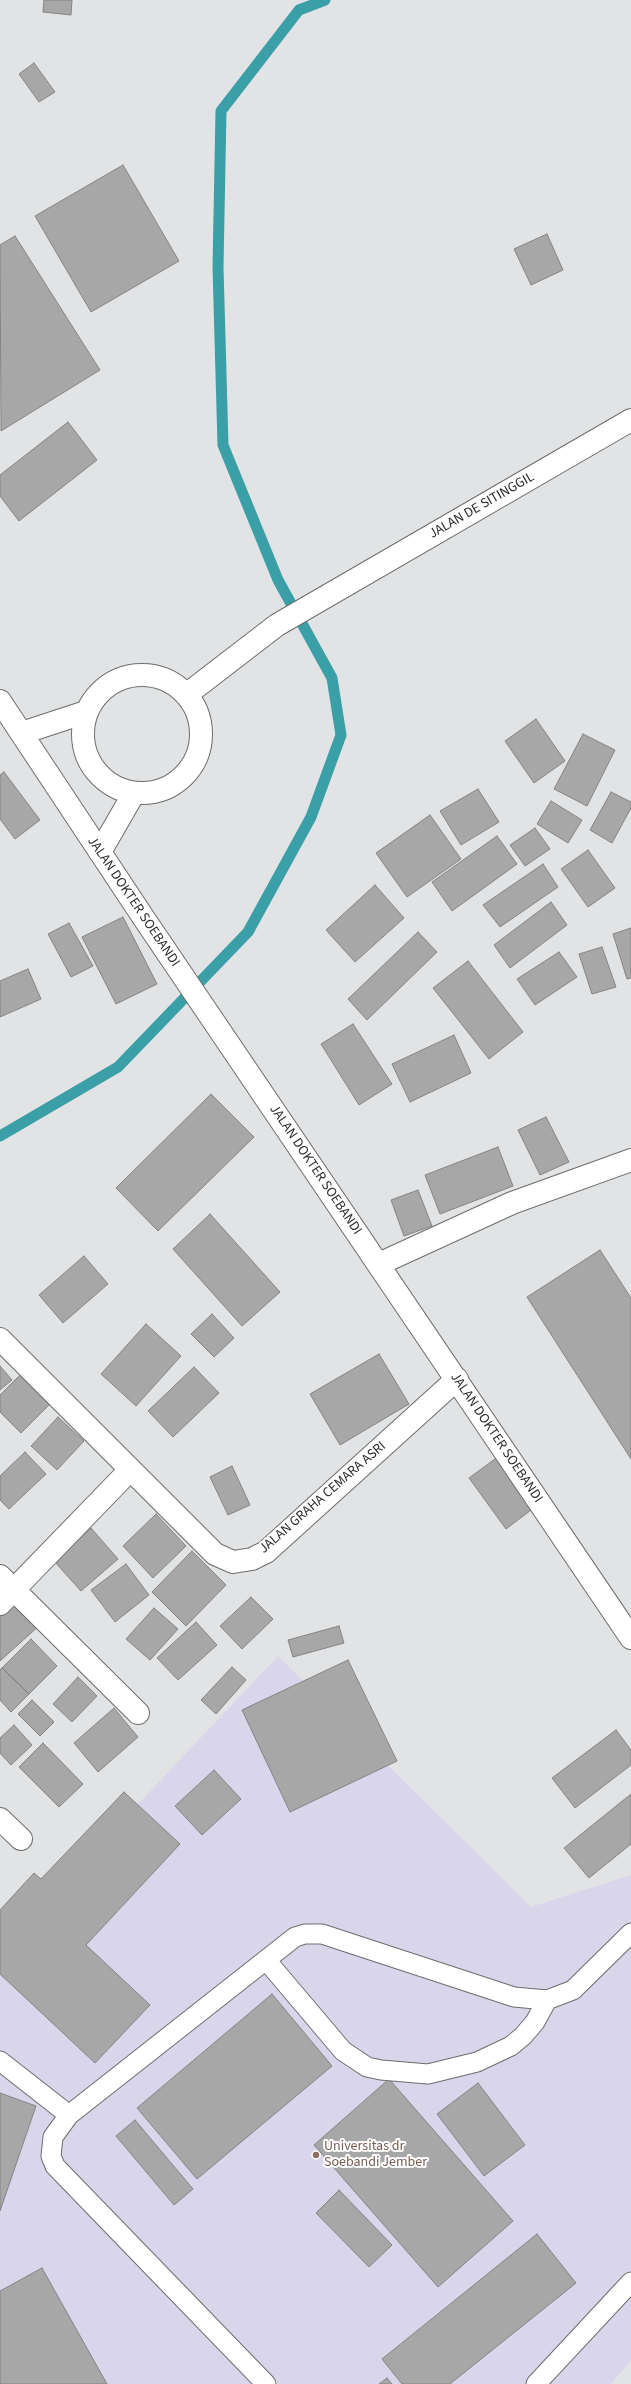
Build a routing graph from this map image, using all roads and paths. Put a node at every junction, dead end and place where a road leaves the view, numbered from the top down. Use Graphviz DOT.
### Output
graph roads {
  1 [pos="631,420"];
  2 [pos="186,695"];
  3 [pos="0,701"];
  4 [pos="86,712"];
  5 [pos="22,733"];
  6 [pos="134,793"];
  7 [pos="100,852"];
  8 [pos="631,1160"];
  9 [pos="378,1264"];
  10 [pos="0,1338"];
  11 [pos="457,1379"];
  12 [pos="130,1470"];
  13 [pos="5,1589"];
  14 [pos="631,1638"];
  15 [pos="138,1713"];
  16 [pos="0,1819"];
  17 [pos="21,1839"];
  18 [pos="631,1933"];
  19 [pos="266,1960"];
  20 [pos="547,2000"];
  21 [pos="0,2061"];
  22 [pos="69,2115"];
  23 [pos="631,2282"];
  24 [pos="266,2384"];
  25 [pos="536,2384"];
  1 -- 2 [label="street, JALAN DE SITINGGIL"];
  2 -- 4 [label="street"];
  2 -- 6 [label="street"];
  3 -- 5 [label="street, JALAN DOKTER SOEBANDI"];
  4 -- 5 [label="street"];
  4 -- 6 [label="street"];
  5 -- 7 [label="street, JALAN DOKTER SOEBANDI"];
  6 -- 7 [label="street"];
  7 -- 9 [label="street, JALAN DOKTER SOEBANDI"];
  8 -- 9 [label="street"];
  9 -- 11 [label="street, JALAN DOKTER SOEBANDI"];
  10 -- 12 [label="street, JALAN GRAHA CEMARA ASRI"];
  11 -- 12 [label="street, JALAN GRAHA CEMARA ASRI"];
  11 -- 14 [label="street, JALAN DOKTER SOEBANDI"];
  12 -- 13 [label="street"];
  13 -- 15 [label="street"];
  16 -- 17 [label="street"];
  18 -- 20 [label="lane"];
  19 -- 20 [label="lane"];
  19 -- 20 [label="lane"];
  19 -- 22 [label="lane"];
  21 -- 22 [label="lane"];
  22 -- 24 [label="lane"];
  23 -- 25 [label="lane"];
}
